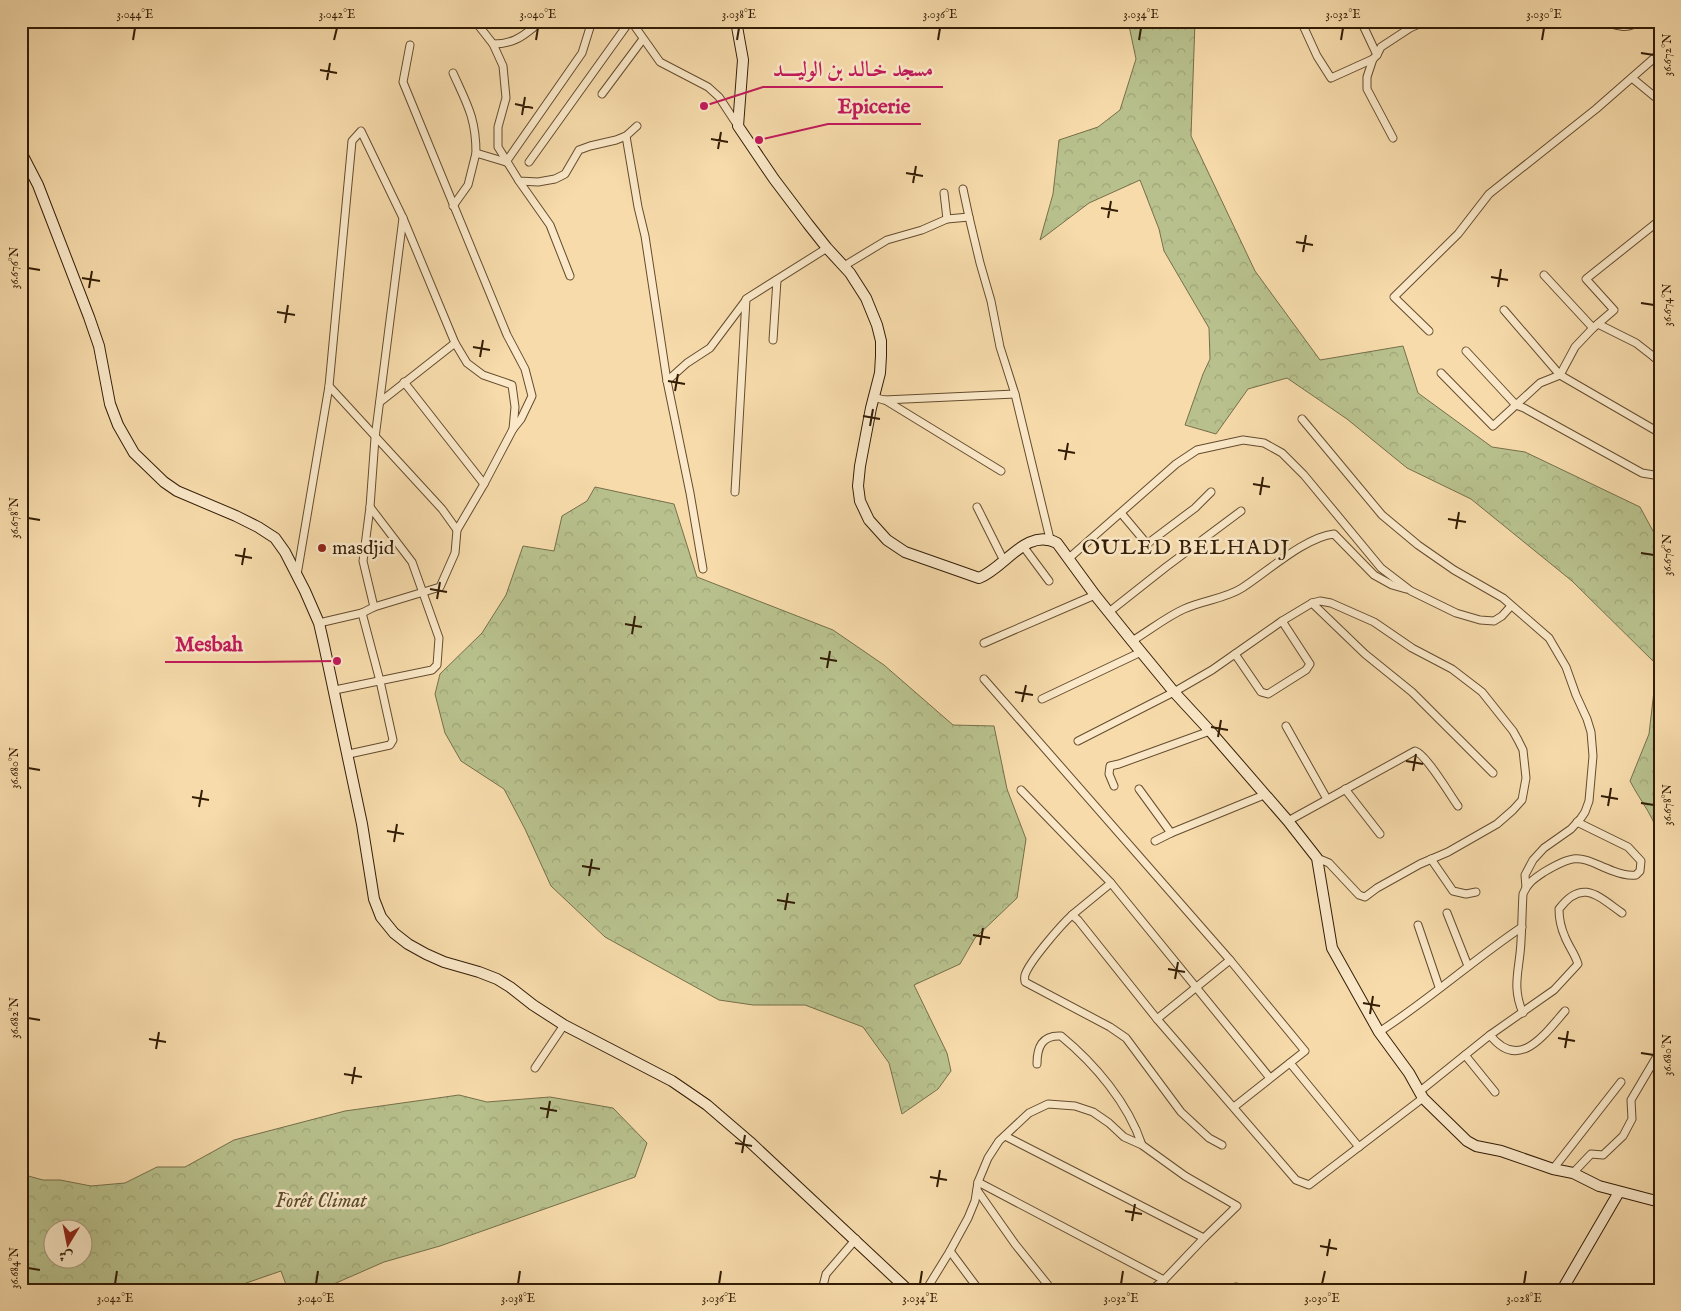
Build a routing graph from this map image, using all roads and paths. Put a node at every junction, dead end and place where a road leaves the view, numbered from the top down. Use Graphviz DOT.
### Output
graph roads {
  1 [pos="475,21"];
  2 [pos="592,21"];
  3 [pos="631,21"];
  4 [pos="736,21"];
  5 [pos="1301,21"];
  6 [pos="1361,21"];
  7 [pos="1426,21"];
  8 [pos="1602,21"];
  9 [pos="1638,21"];
  10 [pos="532,22"];
  11 [pos="643,39"];
  12 [pos="494,44"];
  13 [pos="410,45"];
  14 [pos="1660,53"];
  15 [pos="1375,57"];
  16 [pos="453,73"];
  17 [pos="1632,78"];
  18 [pos="602,94"];
  19 [pos="1660,101"];
  20 [pos="637,126"];
  21 [pos="738,126"];
  22 [pos="626,136"];
  23 [pos="1393,138"];
  24 [pos="21,152"];
  25 [pos="476,153"];
  26 [pos="506,162"];
  27 [pos="529,162"];
  28 [pos="519,181"];
  29 [pos="963,189"];
  30 [pos="944,193"];
  31 [pos="453,206"];
  32 [pos="969,217"];
  33 [pos="403,218"];
  34 [pos="947,219"];
  35 [pos="1660,220"];
  36 [pos="827,248"];
  37 [pos="844,266"];
  38 [pos="1544,274"];
  39 [pos="570,276"];
  40 [pos="777,280"];
  41 [pos="746,299"];
  42 [pos="1504,310"];
  43 [pos="1596,326"];
  44 [pos="1430,331"];
  45 [pos="773,340"];
  46 [pos="456,343"];
  47 [pos="1466,351"];
  48 [pos="1660,351"];
  49 [pos="1657,360"];
  50 [pos="1441,373"];
  51 [pos="1560,375"];
  52 [pos="667,381"];
  53 [pos="404,382"];
  54 [pos="329,386"];
  55 [pos="1015,394"];
  56 [pos="874,397"];
  57 [pos="884,400"];
  58 [pos="380,402"];
  59 [pos="1516,405"];
  60 [pos="1302,419"];
  61 [pos="513,429"];
  62 [pos="1660,432"];
  63 [pos="375,438"];
  64 [pos="1660,470"];
  65 [pos="1001,471"];
  66 [pos="484,484"];
  67 [pos="735,492"];
  68 [pos="1211,492"];
  69 [pos="370,507"];
  70 [pos="977,507"];
  71 [pos="1241,511"];
  72 [pos="1121,513"];
  73 [pos="457,530"];
  74 [pos="1050,539"];
  75 [pos="1023,546"];
  76 [pos="1068,559"];
  77 [pos="1004,561"];
  78 [pos="703,569"];
  79 [pos="297,575"];
  80 [pos="1048,581"];
  81 [pos="423,591"];
  82 [pos="1411,591"];
  83 [pos="1095,595"];
  84 [pos="1312,603"];
  85 [pos="1511,606"];
  86 [pos="374,607"];
  87 [pos="1110,612"];
  88 [pos="362,613"];
  89 [pos="1282,621"];
  90 [pos="319,623"];
  91 [pos="1132,642"];
  92 [pos="984,643"];
  93 [pos="1141,652"];
  94 [pos="1235,654"];
  95 [pos="984,679"];
  96 [pos="380,681"];
  97 [pos="335,690"];
  98 [pos="1174,692"];
  99 [pos="1042,699"];
  100 [pos="1286,726"];
  101 [pos="1210,731"];
  102 [pos="1078,740"];
  103 [pos="349,754"];
  104 [pos="1493,773"];
  105 [pos="1114,786"];
  106 [pos="1345,789"];
  107 [pos="1021,790"];
  108 [pos="1138,790"];
  109 [pos="1264,795"];
  110 [pos="1327,799"];
  111 [pos="1458,806"];
  112 [pos="1288,822"];
  113 [pos="1577,822"];
  114 [pos="1171,833"];
  115 [pos="1380,834"];
  116 [pos="1155,841"];
  117 [pos="1317,858"];
  118 [pos="1431,859"];
  119 [pos="1111,883"];
  120 [pos="1526,888"];
  121 [pos="1476,892"];
  122 [pos="1447,913"];
  123 [pos="1622,913"];
  124 [pos="1072,915"];
  125 [pos="1418,925"];
  126 [pos="1522,927"];
  127 [pos="1230,960"];
  128 [pos="1468,966"];
  129 [pos="1195,987"];
  130 [pos="1439,987"];
  131 [pos="1565,1011"];
  132 [pos="1523,1013"];
  133 [pos="1157,1019"];
  134 [pos="564,1025"];
  135 [pos="1379,1032"];
  136 [pos="1490,1035"];
  137 [pos="1660,1051"];
  138 [pos="1465,1055"];
  139 [pos="1290,1063"];
  140 [pos="1037,1064"];
  141 [pos="535,1068"];
  142 [pos="1270,1078"];
  143 [pos="1621,1082"];
  144 [pos="1495,1092"];
  145 [pos="1421,1095"];
  146 [pos="1234,1106"];
  147 [pos="1005,1136"];
  148 [pos="1142,1145"];
  149 [pos="1222,1145"];
  150 [pos="1359,1147"];
  151 [pos="1553,1169"];
  152 [pos="1573,1173"];
  153 [pos="978,1182"];
  154 [pos="977,1190"];
  155 [pos="1619,1192"];
  156 [pos="1660,1202"];
  157 [pos="1204,1238"];
  158 [pos="856,1239"];
  159 [pos="950,1251"];
  160 [pos="1164,1280"];
  161 [pos="822,1290"];
  162 [pos="908,1290"];
  163 [pos="926,1290"];
  164 [pos="979,1290"];
  165 [pos="1052,1290"];
  166 [pos="1151,1290"];
  167 [pos="1562,1290"];
  1 -- 12 [label="street"];
  2 -- 26 [label="street"];
  3 -- 11 [label="street"];
  3 -- 27 [label="street"];
  4 -- 21 [label="street"];
  5 -- 15 [label="street"];
  6 -- 15 [label="street"];
  7 -- 15 [label="street"];
  8 -- 9 [label="street"];
  10 -- 12 [label="street"];
  11 -- 18 [label="street"];
  11 -- 21 [label="street"];
  12 -- 26 [label="street"];
  13 -- 31 [label="street"];
  14 -- 17 [label="street"];
  15 -- 23 [label="street"];
  16 -- 25 [label="street"];
  17 -- 19 [label="street"];
  17 -- 44 [label="street"];
  20 -- 22 [label="street"];
  21 -- 36 [label="street"];
  22 -- 28 [label="street"];
  22 -- 52 [label="street"];
  24 -- 79 [label="street"];
  25 -- 26 [label="street"];
  25 -- 31 [label="street"];
  26 -- 28 [label="street"];
  28 -- 39 [label="street"];
  29 -- 32 [label="street"];
  30 -- 34 [label="street"];
  31 -- 61 [label="street"];
  32 -- 34 [label="street"];
  32 -- 55 [label="street"];
  33 -- 46 [label="street"];
  33 -- 54 [label="street"];
  33 -- 58 [label="street"];
  34 -- 37 [label="street"];
  35 -- 43 [label="street"];
  36 -- 37 [label="street"];
  36 -- 40 [label="street"];
  37 -- 56 [label="street"];
  38 -- 43 [label="street"];
  40 -- 41 [label="street"];
  40 -- 45 [label="street"];
  41 -- 52 [label="street"];
  41 -- 67 [label="street"];
  42 -- 51 [label="street"];
  43 -- 49 [label="street"];
  43 -- 51 [label="street"];
  46 -- 53 [label="street"];
  46 -- 61 [label="street"];
  47 -- 59 [label="street"];
  48 -- 49 [label="street"];
  50 -- 59 [label="street"];
  51 -- 59 [label="street"];
  51 -- 62 [label="street"];
  52 -- 78 [label="street"];
  53 -- 58 [label="street"];
  53 -- 66 [label="street"];
  54 -- 63 [label="street"];
  54 -- 79 [label="street"];
  55 -- 57 [label="street"];
  55 -- 74 [label="street"];
  56 -- 57 [label="street"];
  56 -- 77 [label="street"];
  57 -- 65 [label="street"];
  58 -- 63 [label="street"];
  59 -- 64 [label="street"];
  60 -- 85 [label="street"];
  61 -- 66 [label="street"];
  63 -- 69 [label="street"];
  63 -- 73 [label="street"];
  66 -- 73 [label="street"];
  68 -- 72 [label="street"];
  69 -- 81 [label="street"];
  69 -- 86 [label="street"];
  70 -- 77 [label="street"];
  71 -- 87 [label="street"];
  72 -- 76 [label="street"];
  72 -- 82 [label="street"];
  73 -- 81 [label="street"];
  74 -- 75 [label="street"];
  74 -- 76 [label="street"];
  75 -- 77 [label="street"];
  75 -- 80 [label="street"];
  76 -- 83 [label="street"];
  79 -- 90 [label="street"];
  81 -- 86 [label="street"];
  81 -- 96 [label="street"];
  82 -- 85 [label="street"];
  82 -- 91 [label="street"];
  83 -- 87 [label="street"];
  83 -- 92 [label="street"];
  84 -- 89 [label="street"];
  84 -- 104 [label="street"];
  84 -- 118 [label="street"];
  85 -- 113 [label="street"];
  86 -- 88 [label="street"];
  87 -- 91 [label="street"];
  88 -- 90 [label="street"];
  88 -- 96 [label="street"];
  89 -- 94 [label="street"];
  89 -- 94 [label="street"];
  90 -- 97 [label="street"];
  91 -- 93 [label="street"];
  93 -- 98 [label="street"];
  93 -- 99 [label="street"];
  94 -- 98 [label="street"];
  95 -- 127 [label="street"];
  96 -- 97 [label="street"];
  96 -- 103 [label="street"];
  97 -- 103 [label="street"];
  98 -- 101 [label="street"];
  98 -- 102 [label="street"];
  100 -- 110 [label="street"];
  101 -- 105 [label="street"];
  101 -- 109 [label="street"];
  103 -- 134 [label="street"];
  106 -- 110 [label="street"];
  106 -- 111 [label="street"];
  106 -- 115 [label="street"];
  107 -- 119 [label="street"];
  108 -- 114 [label="street"];
  109 -- 112 [label="street"];
  109 -- 114 [label="street"];
  110 -- 112 [label="street"];
  112 -- 117 [label="street"];
  113 -- 120 [label="street"];
  113 -- 120 [label="street"];
  114 -- 116 [label="street"];
  117 -- 118 [label="street"];
  117 -- 135 [label="street"];
  118 -- 121 [label="street"];
  119 -- 124 [label="street"];
  119 -- 129 [label="street"];
  120 -- 126 [label="street"];
  122 -- 128 [label="street"];
  123 -- 132 [label="street"];
  124 -- 133 [label="street"];
  124 -- 149 [label="street"];
  125 -- 130 [label="street"];
  126 -- 128 [label="street"];
  126 -- 132 [label="street"];
  127 -- 129 [label="street"];
  127 -- 139 [label="street"];
  128 -- 130 [label="street"];
  129 -- 133 [label="street"];
  129 -- 142 [label="street"];
  130 -- 135 [label="street"];
  131 -- 136 [label="street"];
  132 -- 136 [label="street"];
  133 -- 146 [label="street"];
  134 -- 141 [label="street"];
  134 -- 158 [label="street"];
  135 -- 145 [label="street"];
  136 -- 138 [label="street"];
  137 -- 152 [label="street"];
  138 -- 144 [label="street"];
  138 -- 145 [label="street"];
  139 -- 142 [label="street"];
  139 -- 150 [label="street"];
  140 -- 148 [label="street"];
  142 -- 146 [label="street"];
  143 -- 151 [label="street"];
  145 -- 150 [label="street"];
  145 -- 151 [label="street"];
  146 -- 150 [label="street"];
  147 -- 148 [label="street"];
  147 -- 153 [label="street"];
  147 -- 157 [label="street"];
  148 -- 157 [label="street"];
  151 -- 152 [label="street"];
  152 -- 155 [label="street"];
  153 -- 154 [label="street"];
  153 -- 160 [label="street"];
  154 -- 159 [label="street"];
  154 -- 165 [label="street"];
  155 -- 156 [label="street"];
  155 -- 167 [label="street"];
  157 -- 160 [label="street"];
  158 -- 161 [label="street"];
  158 -- 162 [label="street"];
  159 -- 163 [label="street"];
  159 -- 164 [label="street"];
  160 -- 166 [label="street"];
}
